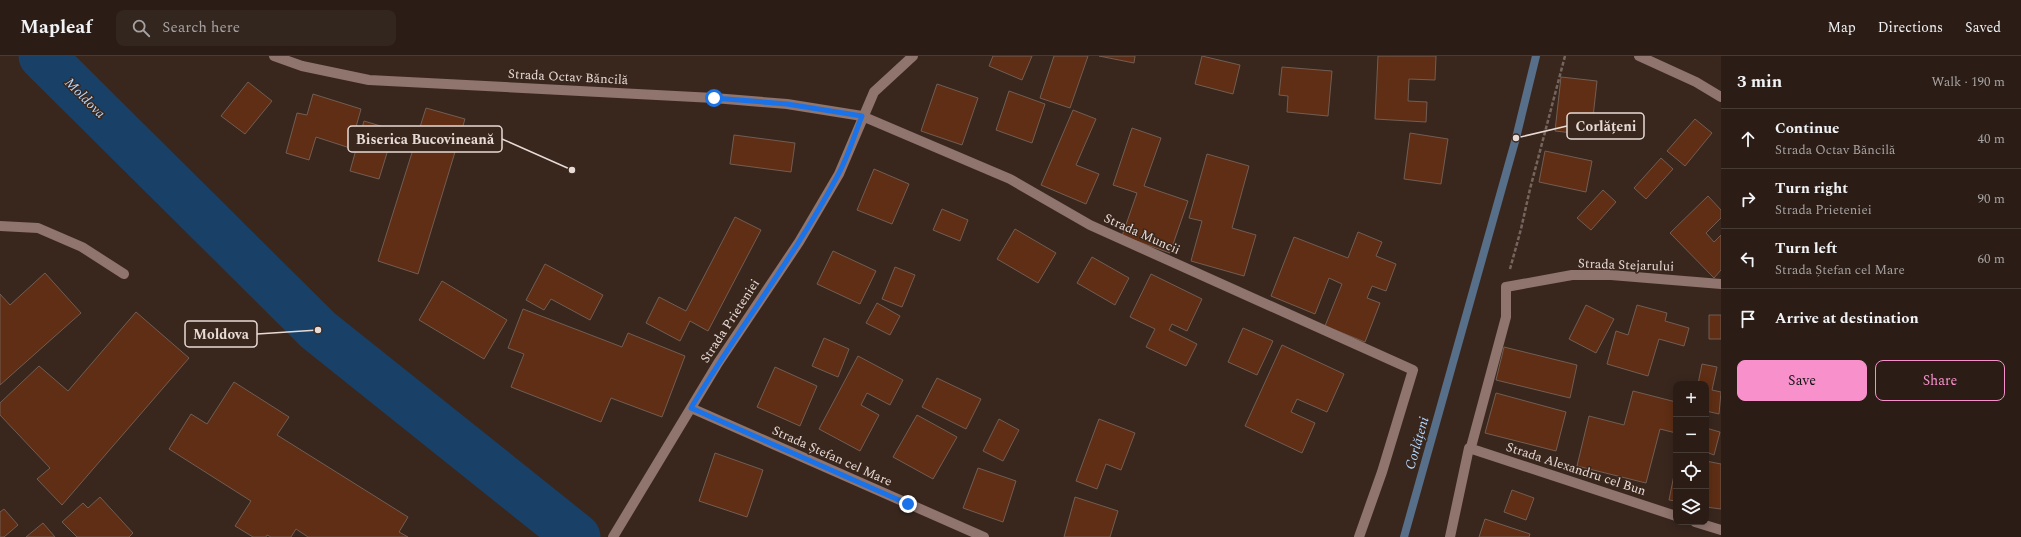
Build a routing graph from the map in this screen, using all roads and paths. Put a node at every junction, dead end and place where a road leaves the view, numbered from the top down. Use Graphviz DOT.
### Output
graph roads {
  1 [pos="274,56"];
  2 [pos="913,56"];
  3 [pos="1565,56"];
  4 [pos="1639,56"];
  5 [pos="1721,97"];
  6 [pos="862,116"];
  7 [pos="0,226"];
  8 [pos="124,274"];
  9 [pos="1721,284"];
  10 [pos="1506,287"];
  11 [pos="691,408"];
  12 [pos="1469,448"];
  13 [pos="1673,515"];
  14 [pos="1705,525"];
  15 [pos="1721,530"];
  16 [pos="615,533"];
  17 [pos="984,537"];
  18 [pos="1359,537"];
  19 [pos="1450,537"];
  1 -- 6 [label="street, Strada Octav Băncilă"];
  2 -- 6 [label="street, Strada Prieteniei"];
  3 -- 10 [label="path"];
  4 -- 5 [label="street"];
  6 -- 11 [label="street, Strada Prieteniei"];
  6 -- 18 [label="street, Strada Muncii"];
  7 -- 8 [label="street"];
  9 -- 10 [label="street, Strada Stejarului"];
  10 -- 12 [label="street"];
  11 -- 16 [label="street, Strada Prieteniei"];
  11 -- 17 [label="street, Strada Ștefan cel Mare"];
  12 -- 13 [label="street, Strada Alexandru cel Bun"];
  12 -- 19 [label="street"];
  14 -- 15 [label="street"];
}
